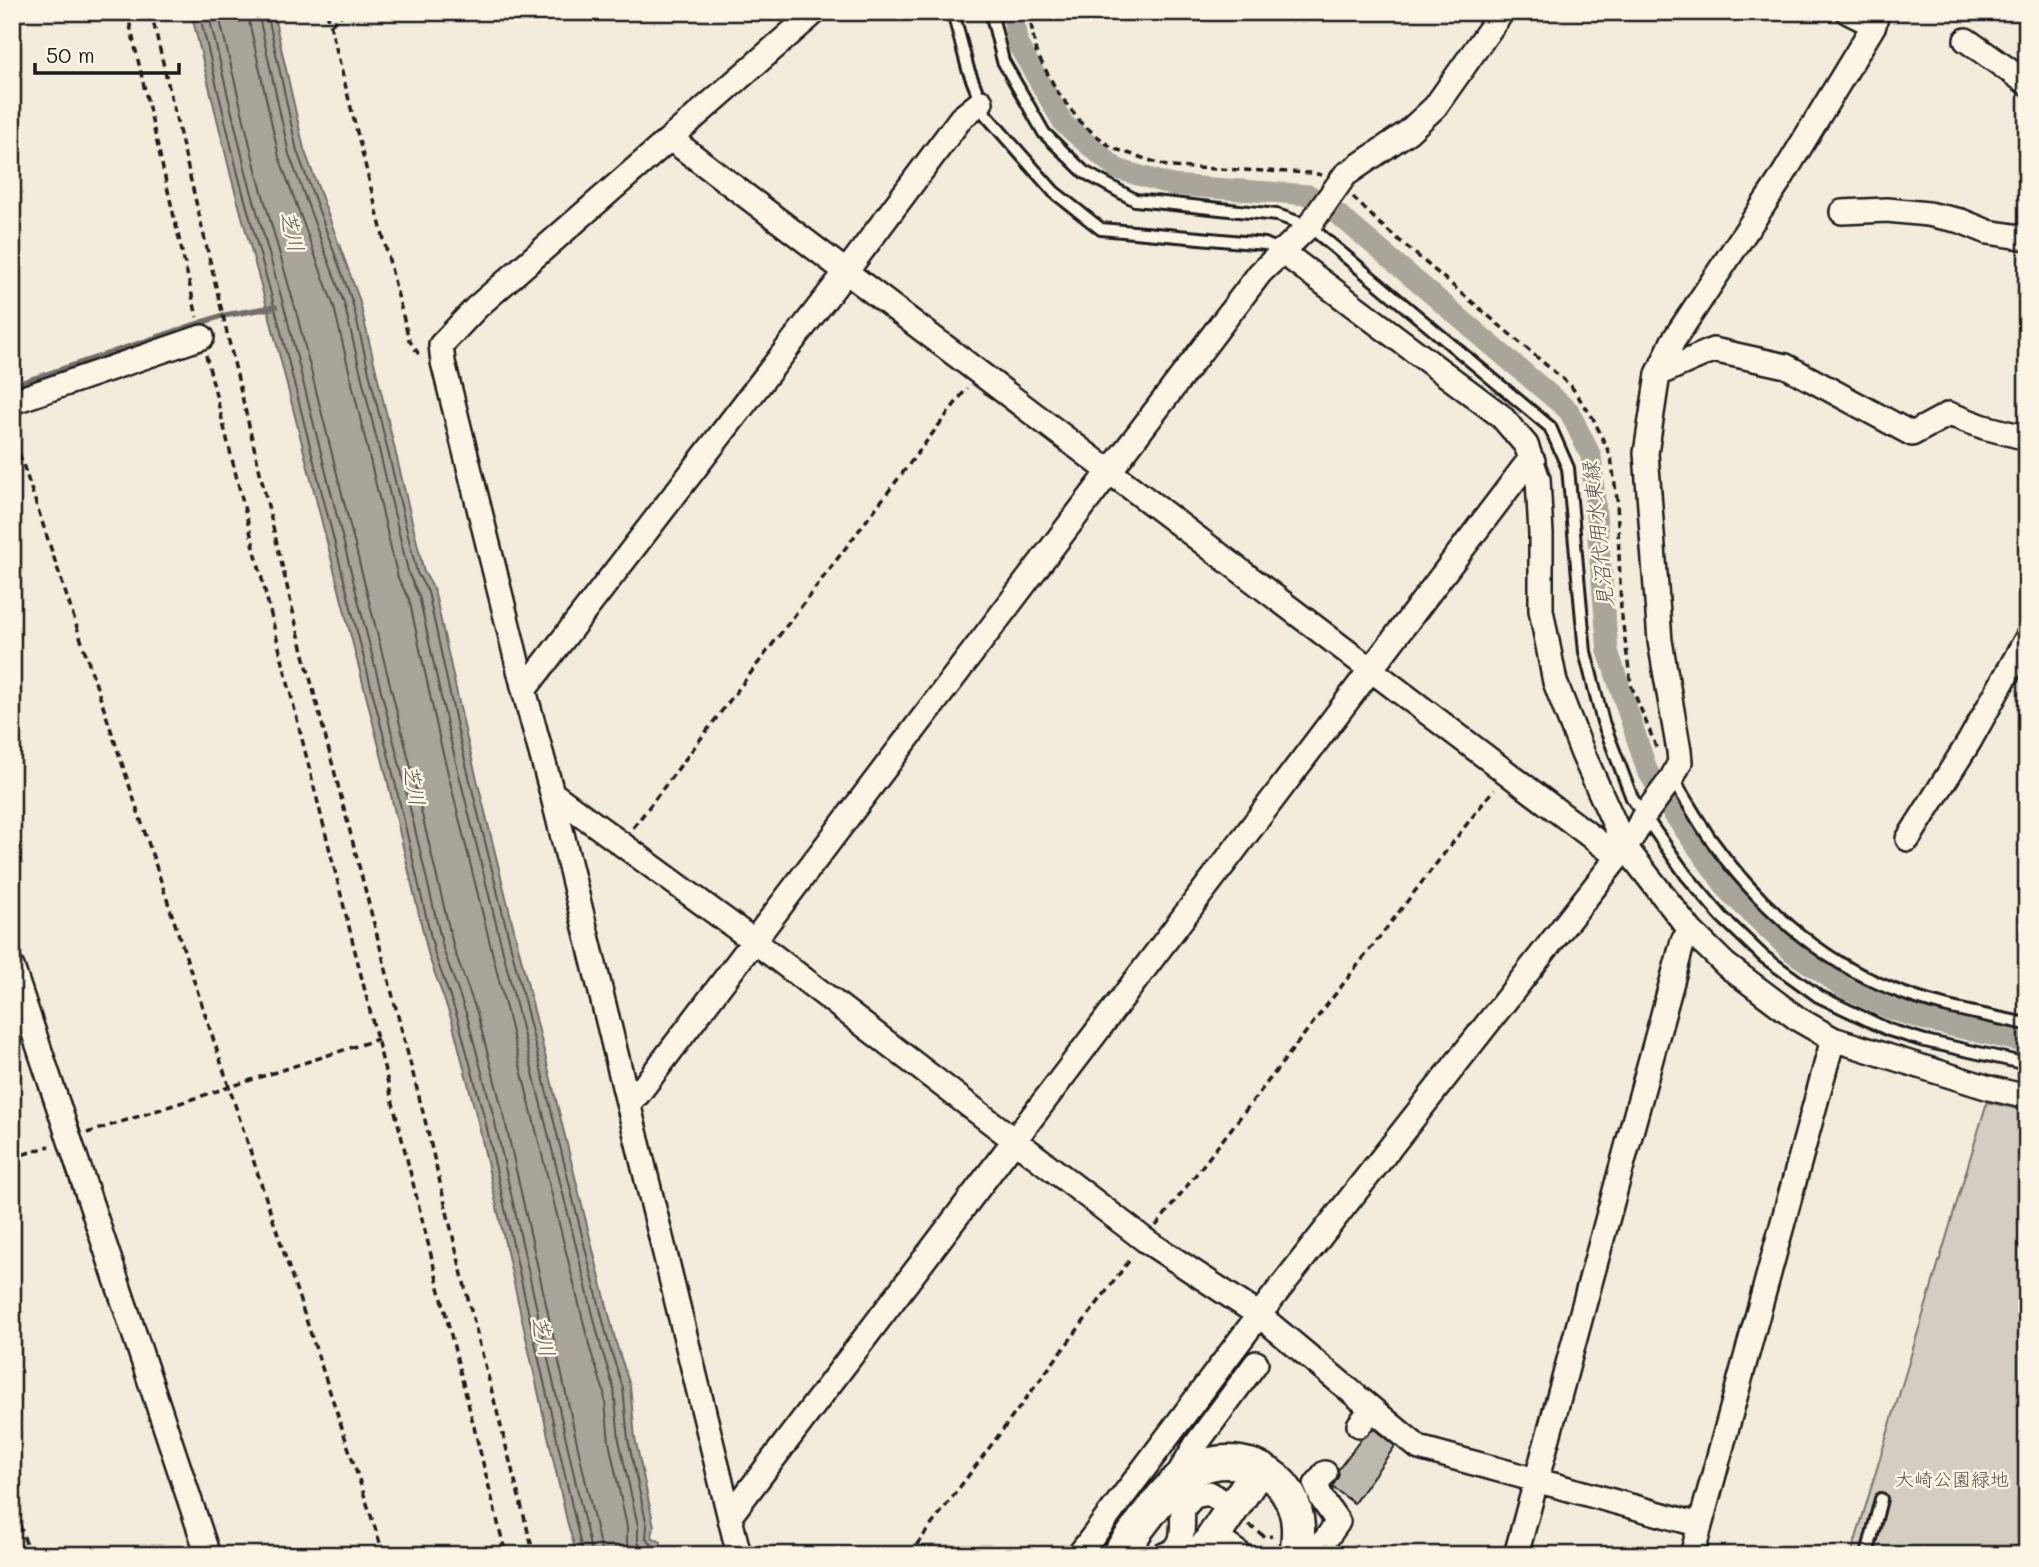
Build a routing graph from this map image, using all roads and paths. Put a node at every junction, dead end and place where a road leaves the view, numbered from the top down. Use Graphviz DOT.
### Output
graph roads {
  1 [pos="127,12"];
  2 [pos="151,12"];
  3 [pos="327,12"];
  4 [pos="345,12"];
  5 [pos="815,12"];
  6 [pos="953,12"];
  7 [pos="992,12"];
  8 [pos="1029,12"];
  9 [pos="1502,12"];
  10 [pos="1847,12"];
  11 [pos="1875,19"];
  12 [pos="330,26"];
  13 [pos="1966,40"];
  14 [pos="2027,83"];
  15 [pos="981,102"];
  16 [pos="671,139"];
  17 [pos="1326,183"];
  18 [pos="1842,212"];
  19 [pos="1311,222"];
  20 [pos="2027,238"];
  21 [pos="1281,251"];
  22 [pos="846,272"];
  23 [pos="199,326"];
  24 [pos="443,362"];
  25 [pos="979,372"];
  26 [pos="1658,374"];
  27 [pos="12,402"];
  28 [pos="12,431"];
  29 [pos="2027,438"];
  30 [pos="1533,461"];
  31 [pos="1111,471"];
  32 [pos="2027,638"];
  33 [pos="1372,670"];
  34 [pos="524,690"];
  35 [pos="1506,772"];
  36 [pos="1671,780"];
  37 [pos="552,793"];
  38 [pos="1645,814"];
  39 [pos="1908,839"];
  40 [pos="621,844"];
  41 [pos="1621,852"];
  42 [pos="1691,931"];
  43 [pos="754,941"];
  44 [pos="12,967"];
  45 [pos="2027,1024"];
  46 [pos="378,1039"];
  47 [pos="1833,1039"];
  48 [pos="2027,1064"];
  49 [pos="229,1089"];
  50 [pos="2027,1097"];
  51 [pos="628,1102"];
  52 [pos="69,1139"];
  53 [pos="1013,1140"];
  54 [pos="12,1158"];
  55 [pos="1145,1240"];
  56 [pos="1259,1315"];
  57 [pos="1255,1363"];
  58 [pos="1259,1469"];
  59 [pos="1325,1473"];
  60 [pos="1536,1480"];
  61 [pos="1170,1488"];
  62 [pos="1881,1499"];
  63 [pos="12,1502"];
  64 [pos="730,1516"];
  65 [pos="1700,1525"];
  66 [pos="1220,1527"];
  67 [pos="1278,1528"];
  68 [pos="1125,1546"];
  69 [pos="1250,1553"];
  70 [pos="30,1555"];
  71 [pos="208,1555"];
  72 [pos="384,1555"];
  73 [pos="506,1555"];
  74 [pos="534,1555"];
  75 [pos="739,1555"];
  76 [pos="909,1555"];
  77 [pos="1079,1555"];
  78 [pos="1161,1555"];
  79 [pos="1296,1555"];
  80 [pos="1309,1555"];
  81 [pos="1516,1555"];
  82 [pos="1692,1555"];
  83 [pos="1867,1555"];
  1 -- 23 [label="path"];
  2 -- 74 [label="path"];
  3 -- 12 [label="path"];
  4 -- 12 [label="path"];
  5 -- 16 [label="street"];
  6 -- 15 [label="lane"];
  7 -- 19 [label="lane"];
  8 -- 17 [label="path"];
  9 -- 17 [label="street"];
  10 -- 11 [label="street"];
  11 -- 26 [label="street"];
  12 -- 24 [label="path"];
  13 -- 14 [label="street"];
  15 -- 21 [label="lane"];
  15 -- 22 [label="street"];
  16 -- 22 [label="street"];
  16 -- 24 [label="street"];
  17 -- 19 [label="street"];
  18 -- 20 [label="street"];
  19 -- 21 [label="street"];
  19 -- 38 [label="lane"];
  21 -- 30 [label="street"];
  21 -- 31 [label="street"];
  22 -- 25 [label="street"];
  22 -- 34 [label="street"];
  23 -- 27 [label="street"];
  23 -- 46 [label="path"];
  24 -- 34 [label="street"];
  25 -- 31 [label="street"];
  25 -- 40 [label="path"];
  26 -- 29 [label="street"];
  26 -- 36 [label="street"];
  28 -- 49 [label="path"];
  30 -- 33 [label="street"];
  30 -- 41 [label="street"];
  31 -- 33 [label="street"];
  31 -- 43 [label="street"];
  32 -- 39 [label="street"];
  33 -- 35 [label="street"];
  33 -- 53 [label="street"];
  34 -- 37 [label="street"];
  35 -- 41 [label="street"];
  35 -- 55 [label="path"];
  36 -- 38 [label="street"];
  36 -- 45 [label="lane"];
  37 -- 40 [label="street"];
  37 -- 51 [label="street"];
  38 -- 41 [label="street"];
  38 -- 48 [label="lane"];
  40 -- 43 [label="street"];
  41 -- 42 [label="street"];
  41 -- 56 [label="street"];
  42 -- 47 [label="street"];
  42 -- 60 [label="street"];
  43 -- 51 [label="street"];
  43 -- 53 [label="street"];
  44 -- 52 [label="street"];
  46 -- 49 [label="path"];
  46 -- 73 [label="path"];
  47 -- 50 [label="street"];
  47 -- 65 [label="street"];
  49 -- 52 [label="path"];
  49 -- 72 [label="path"];
  51 -- 64 [label="street"];
  52 -- 54 [label="path"];
  52 -- 71 [label="street"];
  53 -- 55 [label="street"];
  53 -- 64 [label="street"];
  55 -- 56 [label="street"];
  55 -- 76 [label="path"];
  56 -- 60 [label="street"];
  56 -- 77 [label="street"];
  57 -- 61 [label="street"];
  58 -- 61 [label="street"];
  58 -- 66 [label="street"];
  58 -- 79 [label="street"];
  59 -- 80 [label="street"];
  60 -- 65 [label="street"];
  60 -- 81 [label="street"];
  61 -- 68 [label="street"];
  62 -- 83 [label="lane"];
  63 -- 70 [label="path"];
  64 -- 75 [label="street"];
  65 -- 82 [label="street"];
  66 -- 67 [label="path"];
  66 -- 69 [label="street"];
  66 -- 78 [label="street"];
  68 -- 78 [label="street"];
}
